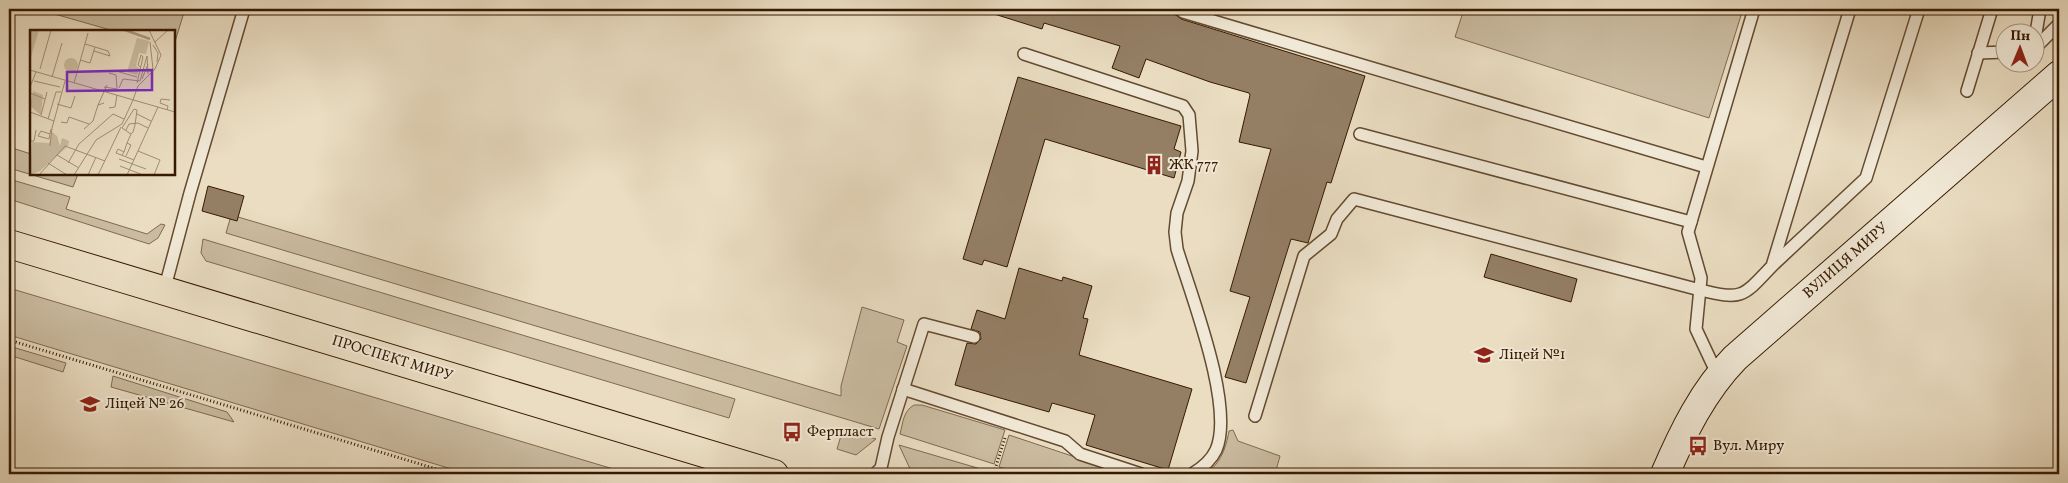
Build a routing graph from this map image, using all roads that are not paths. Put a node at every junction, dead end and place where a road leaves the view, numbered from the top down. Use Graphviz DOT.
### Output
graph roads {
  1 [pos="244,9"];
  2 [pos="1754,9"];
  3 [pos="1850,9"];
  4 [pos="1919,9"];
  5 [pos="1992,9"];
  6 [pos="2040,9"];
  7 [pos="1183,12"];
  8 [pos="2038,22"];
  9 [pos="2059,24"];
  10 [pos="2046,37"];
  11 [pos="1996,53"];
  12 [pos="1024,54"];
  13 [pos="1978,54"];
  14 [pos="2059,75"];
  15 [pos="1967,91"];
  16 [pos="1360,134"];
  17 [pos="1706,167"];
  18 [pos="1691,222"];
  19 [pos="9,244"];
  20 [pos="1772,266"];
  21 [pos="1700,290"];
  22 [pos="164,291"];
  23 [pos="974,337"];
  24 [pos="1718,376"];
  25 [pos="903,389"];
  26 [pos="1255,416"];
  27 [pos="774,474"];
  28 [pos="875,474"];
  29 [pos="1141,474"];
  30 [pos="1192,474"];
  31 [pos="1665,474"];
  1 -- 22 [label="lane"];
  2 -- 17 [label="lane"];
  3 -- 20 [label="lane"];
  4 -- 20 [label="lane"];
  5 -- 13 [label="lane"];
  6 -- 8 [label="lane"];
  7 -- 17 [label="lane"];
  9 -- 10 [label="lane"];
  11 -- 13 [label="lane"];
  12 -- 30 [label="lane"];
  13 -- 15 [label="lane"];
  14 -- 24 [label="street, ВУЛИЦЯ МИРУ"];
  16 -- 18 [label="lane"];
  17 -- 18 [label="lane"];
  18 -- 21 [label="lane"];
  19 -- 22 [label="main road, ПРОСПЕКТ МИРУ"];
  20 -- 21 [label="lane"];
  21 -- 24 [label="lane"];
  21 -- 26 [label="lane"];
  22 -- 27 [label="main road, ПРОСПЕКТ МИРУ"];
  23 -- 25 [label="lane"];
  24 -- 31 [label="street, ВУЛИЦЯ МИРУ"];
  25 -- 28 [label="lane"];
  25 -- 29 [label="lane"];
}
